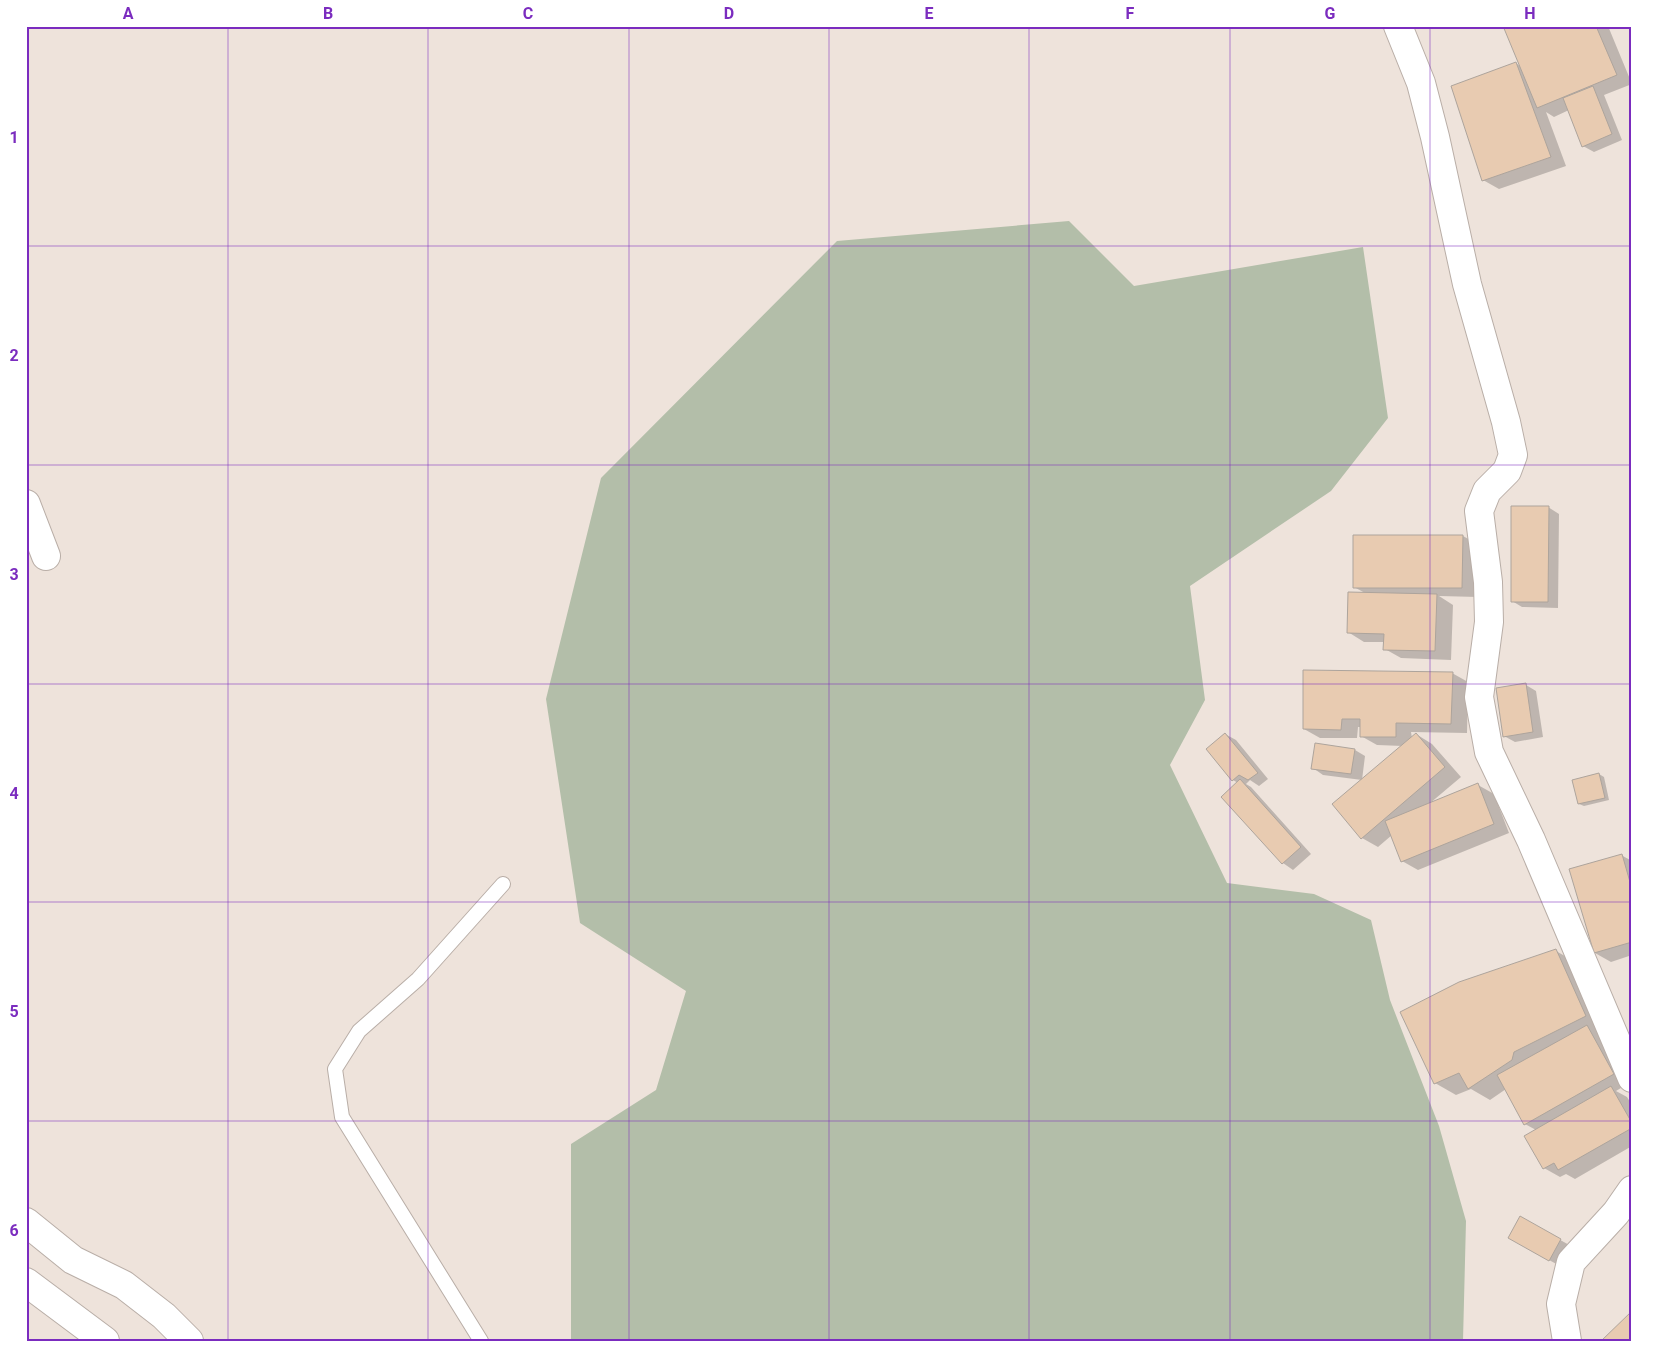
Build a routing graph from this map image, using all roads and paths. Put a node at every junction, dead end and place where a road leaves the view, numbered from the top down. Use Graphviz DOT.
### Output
graph roads {
  1 [pos="1398,26"];
  2 [pos="26,504"];
  3 [pos="46,556"];
  4 [pos="503,884"];
  5 [pos="1632,1078"];
  6 [pos="1632,1190"];
  7 [pos="26,1222"];
  8 [pos="26,1282"];
  9 [pos="105,1341"];
  10 [pos="189,1341"];
  11 [pos="481,1341"];
  12 [pos="1567,1341"];
  1 -- 5 [label="main road"];
  2 -- 3 [label="main road"];
  4 -- 11 [label="lane"];
  6 -- 12 [label="main road"];
  7 -- 10 [label="main road"];
  8 -- 9 [label="main road"];
}
